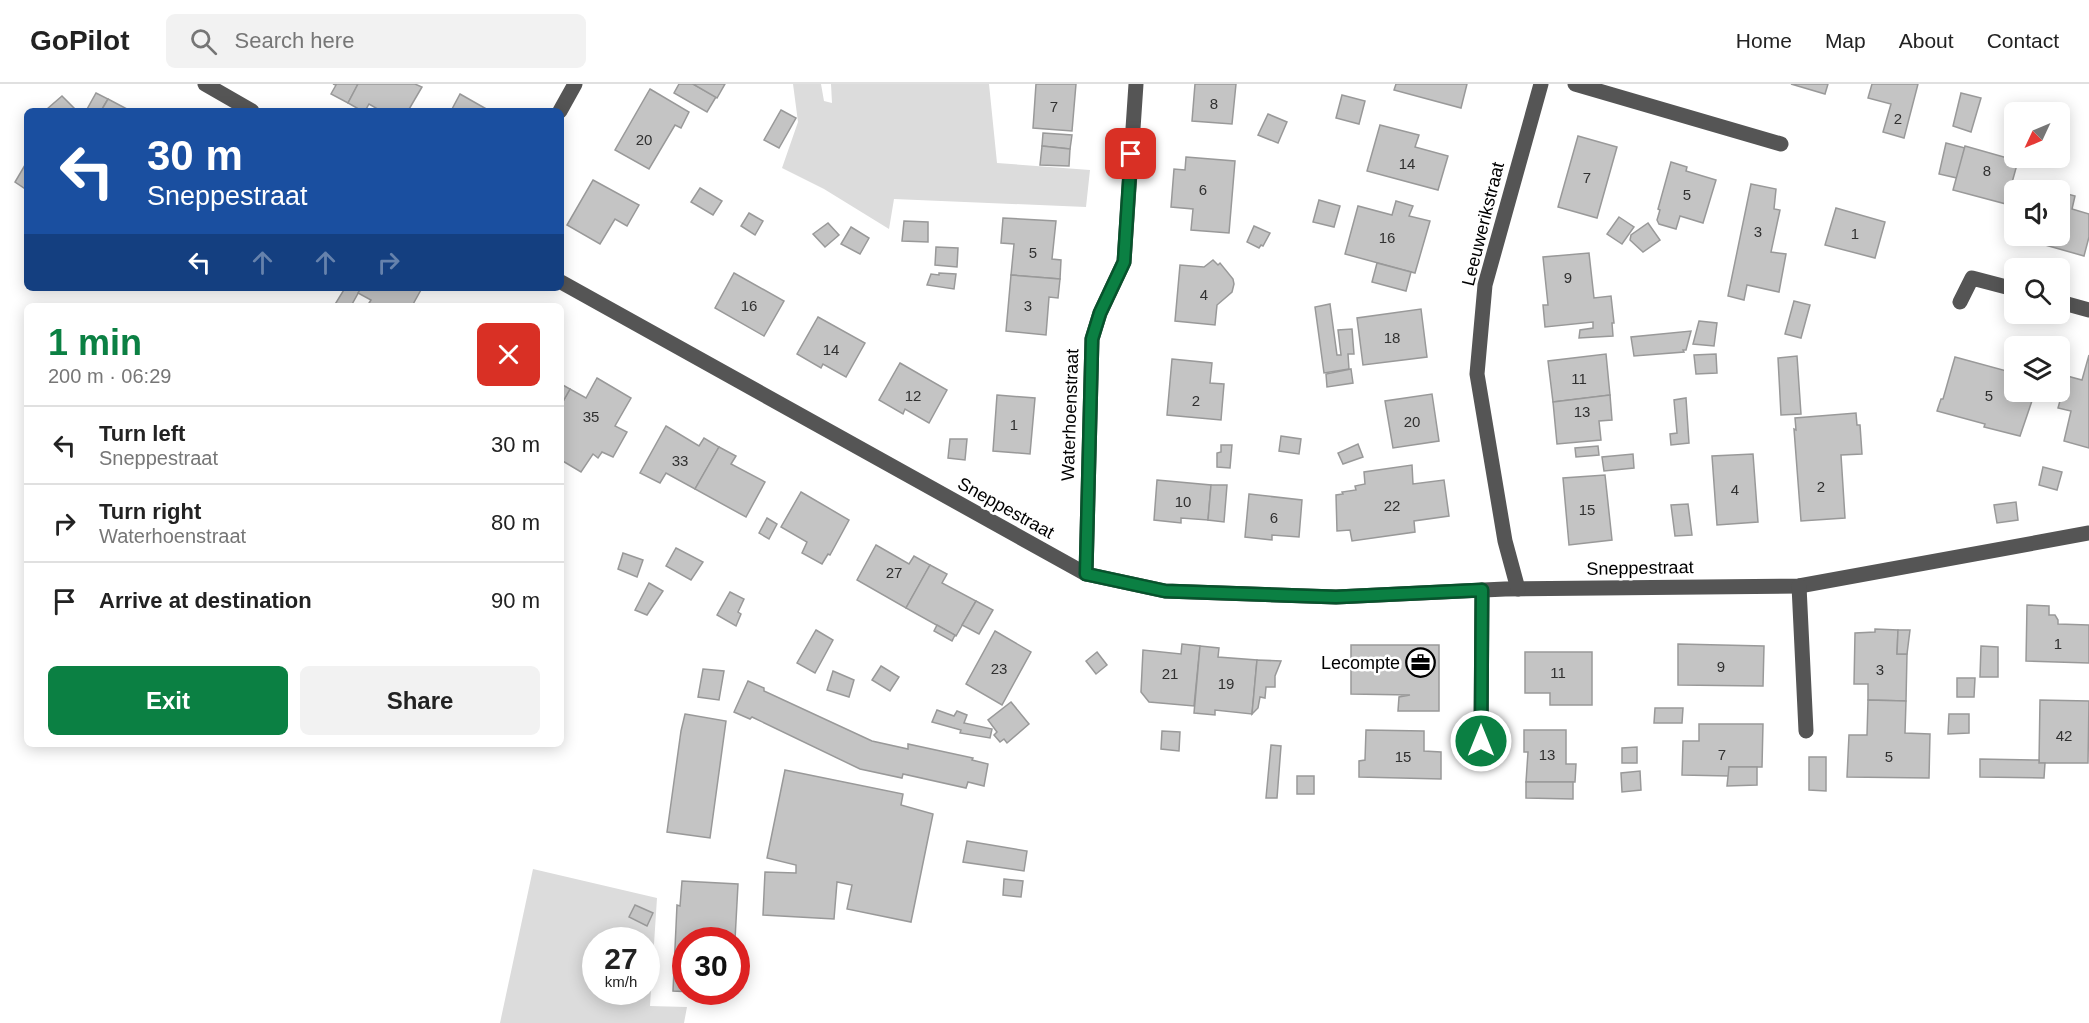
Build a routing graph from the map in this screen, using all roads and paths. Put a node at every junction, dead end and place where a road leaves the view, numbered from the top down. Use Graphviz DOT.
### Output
graph roads {
  1 [pos="205,84"];
  2 [pos="575,84"];
  3 [pos="1136,84"];
  4 [pos="1541,84"];
  5 [pos="1575,84"];
  6 [pos="247,108"];
  7 [pos="562,108"];
  8 [pos="1781,144"];
  9 [pos="564,284"];
  10 [pos="2004,286"];
  11 [pos="1960,302"];
  12 [pos="2070,305"];
  13 [pos="2089,310"];
  14 [pos="2089,533"];
  15 [pos="1086,574"];
  16 [pos="1799,586"];
  17 [pos="1518,589"];
  18 [pos="1482,590"];
  19 [pos="1806,730"];
  20 [pos="1481,741"];
  1 -- 6 [label="street"];
  2 -- 7 [label="street"];
  3 -- 15 [label="street, Waterhoenstraat"];
  4 -- 17 [label="street, Leeuwerikstraat"];
  5 -- 8 [label="street"];
  9 -- 15 [label="street, Sneppestraat"];
  10 -- 11 [label="street"];
  12 -- 13 [label="street"];
  14 -- 16 [label="street, Sneppestraat"];
  15 -- 18 [label="street, Sneppestraat"];
  16 -- 17 [label="street, Sneppestraat"];
  16 -- 19 [label="street"];
  17 -- 18 [label="street, Sneppestraat"];
  18 -- 20 [label="street"];
}
